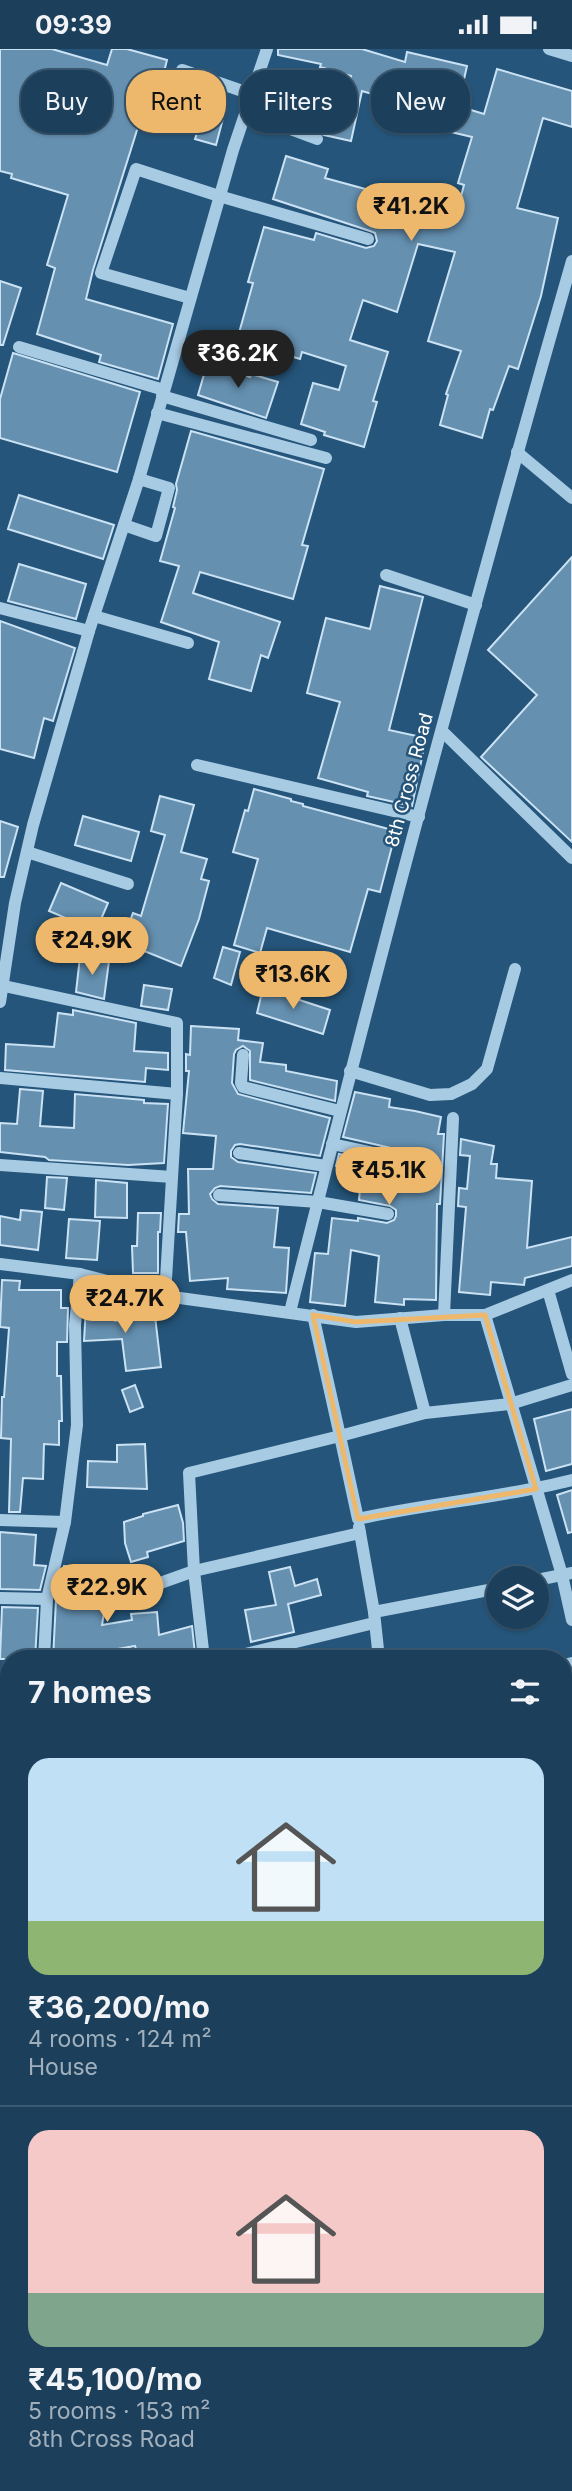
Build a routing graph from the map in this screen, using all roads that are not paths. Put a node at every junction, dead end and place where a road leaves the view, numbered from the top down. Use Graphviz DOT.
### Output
graph roads {
  1 [pos="267,49"];
  2 [pos="549,49"];
  3 [pos="572,56"];
  4 [pos="260,70"];
  5 [pos="240,131"];
  6 [pos="301,133"];
  7 [pos="317,139"];
  8 [pos="219,196"];
  9 [pos="368,239"];
  10 [pos="572,261"];
  11 [pos="190,298"];
  12 [pos="19,347"];
  13 [pos="163,393"];
  14 [pos="158,414"];
  15 [pos="311,440"];
  16 [pos="517,452"];
  17 [pos="326,458"];
  18 [pos="139,479"];
  19 [pos="572,498"];
  20 [pos="124,525"];
  21 [pos="386,575"];
  22 [pos="476,605"];
  23 [pos="0,608"];
  24 [pos="94,616"];
  25 [pos="89,631"];
  26 [pos="188,643"];
  27 [pos="442,731"];
  28 [pos="197,765"];
  29 [pos="419,817"];
  30 [pos="27,852"];
  31 [pos="572,858"];
  32 [pos="128,884"];
  33 [pos="515,969"];
  34 [pos="4,986"];
  35 [pos="0,1002"];
  36 [pos="243,1055"];
  37 [pos="350,1071"];
  38 [pos="0,1078"];
  39 [pos="177,1094"];
  40 [pos="340,1111"];
  41 [pos="453,1118"];
  42 [pos="332,1144"];
  43 [pos="239,1153"];
  44 [pos="393,1157"];
  45 [pos="0,1165"];
  46 [pos="326,1166"];
  47 [pos="172,1177"];
  48 [pos="219,1195"];
  49 [pos="318,1202"];
  50 [pos="388,1214"];
  51 [pos="0,1264"];
  52 [pos="80,1274"];
  53 [pos="572,1280"];
  54 [pos="548,1290"];
  55 [pos="165,1296"];
  56 [pos="290,1312"];
  57 [pos="313,1315"];
  58 [pos="444,1315"];
  59 [pos="485,1315"];
  60 [pos="400,1318"];
  61 [pos="572,1374"];
  62 [pos="572,1385"];
  63 [pos="510,1404"];
  64 [pos="425,1413"];
  65 [pos="340,1436"];
  66 [pos="572,1480"];
  67 [pos="536,1489"];
  68 [pos="358,1519"];
  69 [pos="0,1520"];
  70 [pos="65,1523"];
  71 [pos="360,1533"];
  72 [pos="194,1571"];
  73 [pos="567,1574"];
  74 [pos="549,1578"];
  75 [pos="486,1591"];
  76 [pos="121,1597"];
  77 [pos="0,1598"];
  78 [pos="47,1599"];
  79 [pos="374,1617"];
  80 [pos="572,1620"];
  81 [pos="44,1650"];
  82 [pos="203,1650"];
  83 [pos="257,1650"];
  84 [pos="378,1650"];
  1 -- 4 [label="street"];
  2 -- 3 [label="street"];
  5 -- 8 [label="street"];
  6 -- 7 [label="street"];
  8 -- 9 [label="street"];
  8 -- 11 [label="street"];
  8 -- 11 [label="street"];
  10 -- 16 [label="street, 8th Cross Road"];
  11 -- 13 [label="street"];
  12 -- 13 [label="street"];
  13 -- 14 [label="street"];
  13 -- 15 [label="street"];
  14 -- 17 [label="street"];
  14 -- 18 [label="street"];
  16 -- 19 [label="street"];
  16 -- 22 [label="street, 8th Cross Road"];
  18 -- 20 [label="street"];
  18 -- 20 [label="street"];
  20 -- 24 [label="street"];
  21 -- 22 [label="street"];
  22 -- 27 [label="street, 8th Cross Road"];
  23 -- 25 [label="street"];
  24 -- 25 [label="street"];
  24 -- 26 [label="street"];
  25 -- 30 [label="street"];
  27 -- 29 [label="street, 8th Cross Road"];
  27 -- 31 [label="street"];
  28 -- 29 [label="street"];
  29 -- 37 [label="street, 8th Cross Road"];
  30 -- 32 [label="street"];
  30 -- 34 [label="street"];
  33 -- 37 [label="street"];
  34 -- 35 [label="street"];
  34 -- 39 [label="street"];
  36 -- 40 [label="street"];
  37 -- 40 [label="street, 8th Cross Road"];
  38 -- 39 [label="street"];
  39 -- 47 [label="street"];
  40 -- 42 [label="street, 8th Cross Road"];
  41 -- 58 [label="street"];
  42 -- 44 [label="street"];
  42 -- 46 [label="street, 8th Cross Road"];
  43 -- 46 [label="street"];
  45 -- 47 [label="street"];
  46 -- 49 [label="street, 8th Cross Road"];
  47 -- 55 [label="street"];
  48 -- 49 [label="street"];
  49 -- 50 [label="street"];
  49 -- 56 [label="street, 8th Cross Road"];
  51 -- 52 [label="street"];
  52 -- 55 [label="street"];
  52 -- 70 [label="street"];
  53 -- 54 [label="street"];
  54 -- 59 [label="street"];
  54 -- 61 [label="street"];
  55 -- 56 [label="street"];
  56 -- 57 [label="street"];
  57 -- 60 [label="street"];
  57 -- 65 [label="street"];
  58 -- 59 [label="street"];
  58 -- 60 [label="street"];
  59 -- 63 [label="street"];
  60 -- 64 [label="street"];
  62 -- 63 [label="street"];
  63 -- 64 [label="street"];
  63 -- 67 [label="street"];
  64 -- 65 [label="street"];
  65 -- 68 [label="street"];
  65 -- 72 [label="street"];
  66 -- 67 [label="street"];
  67 -- 68 [label="street"];
  67 -- 73 [label="street"];
  68 -- 71 [label="street"];
  69 -- 70 [label="street"];
  70 -- 78 [label="street"];
  71 -- 72 [label="street"];
  71 -- 79 [label="street"];
  72 -- 76 [label="street"];
  72 -- 82 [label="street"];
  73 -- 74 [label="street"];
  73 -- 80 [label="street"];
  75 -- 79 [label="street"];
  77 -- 78 [label="street"];
  78 -- 81 [label="street"];
  79 -- 83 [label="street"];
  79 -- 84 [label="street"];
}
